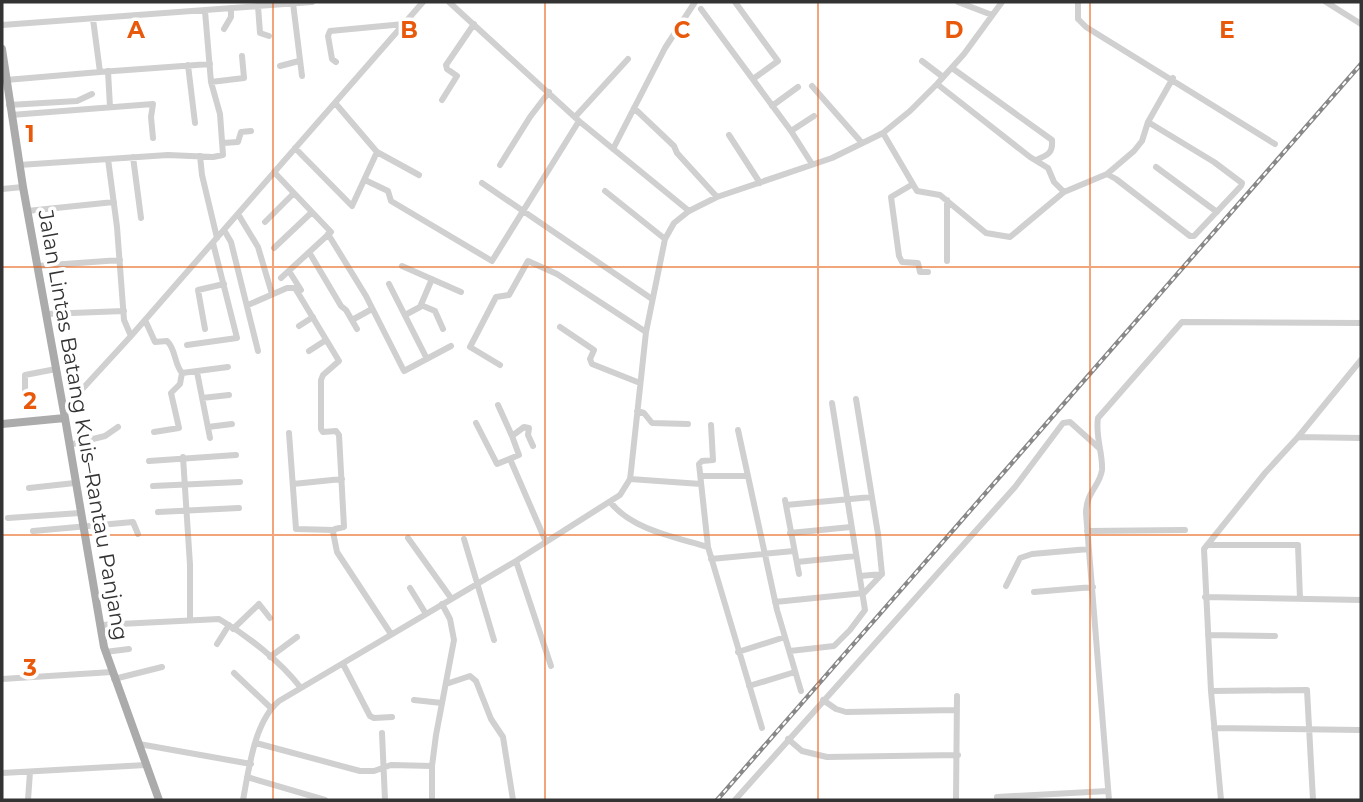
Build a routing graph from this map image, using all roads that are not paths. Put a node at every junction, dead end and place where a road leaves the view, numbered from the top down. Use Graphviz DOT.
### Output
graph roads {
  1 [pos="312,2"];
  2 [pos="423,2"];
  3 [pos="449,2"];
  4 [pos="695,2"];
  5 [pos="735,2"];
  6 [pos="958,2"];
  7 [pos="1002,2"];
  8 [pos="1078,2"];
  9 [pos="1326,2"];
  10 [pos="293,3"];
  11 [pos="241,5"];
  12 [pos="258,6"];
  13 [pos="231,9"];
  14 [pos="701,9"];
  15 [pos="205,11"];
  16 [pos="992,16"];
  17 [pos="93,19"];
  18 [pos="404,24"];
  19 [pos="474,24"];
  20 [pos="1361,24"];
  21 [pos="2,25"];
  22 [pos="224,29"];
  23 [pos="269,36"];
  24 [pos="2,49"];
  25 [pos="242,55"];
  26 [pos="628,59"];
  27 [pos="299,61"];
  28 [pos="922,61"];
  29 [pos="336,62"];
  30 [pos="210,64"];
  31 [pos="188,65"];
  32 [pos="281,66"];
  33 [pos="951,68"];
  34 [pos="104,72"];
  35 [pos="302,76"];
  36 [pos="943,77"];
  37 [pos="753,79"];
  38 [pos="1173,79"];
  39 [pos="6,80"];
  40 [pos="211,82"];
  41 [pos="937,84"];
  42 [pos="812,86"];
  43 [pos="798,88"];
  44 [pos="548,92"];
  45 [pos="92,94"];
  46 [pos="442,100"];
  47 [pos="336,104"];
  48 [pos="9,105"];
  49 [pos="772,106"];
  50 [pos="110,107"];
  51 [pos="634,108"];
  52 [pos="11,115"];
  53 [pos="814,116"];
  54 [pos="577,119"];
  55 [pos="1149,122"];
  56 [pos="195,123"];
  57 [pos="251,131"];
  58 [pos="791,131"];
  59 [pos="883,133"];
  60 [pos="729,135"];
  61 [pos="153,138"];
  62 [pos="223,143"];
  63 [pos="862,143"];
  64 [pos="1275,144"];
  65 [pos="295,148"];
  66 [pos="613,149"];
  67 [pos="377,152"];
  68 [pos="200,156"];
  69 [pos="133,157"];
  70 [pos="108,159"];
  71 [pos="1037,160"];
  72 [pos="500,164"];
  73 [pos="813,164"];
  74 [pos="19,166"];
  75 [pos="1156,167"];
  76 [pos="274,172"];
  77 [pos="1107,174"];
  78 [pos="419,175"];
  79 [pos="365,180"];
  80 [pos="482,183"];
  81 [pos="760,183"];
  82 [pos="913,184"];
  83 [pos="23,187"];
  84 [pos="2,189"];
  85 [pos="605,191"];
  86 [pos="1064,192"];
  87 [pos="294,193"];
  88 [pos="717,197"];
  89 [pos="947,200"];
  90 [pos="114,202"];
  91 [pos="27,211"];
  92 [pos="689,211"];
  93 [pos="312,212"];
  94 [pos="522,212"];
  95 [pos="1217,212"];
  96 [pos="238,214"];
  97 [pos="141,218"];
  98 [pos="265,222"];
  99 [pos="224,230"];
  100 [pos="328,234"];
  101 [pos="665,239"];
  102 [pos="215,240"];
  103 [pos="274,248"];
  104 [pos="309,252"];
  105 [pos="120,260"];
  106 [pos="947,261"];
  107 [pos="37,266"];
  108 [pos="402,267"];
  109 [pos="289,271"];
  110 [pos="928,272"];
  111 [pos="281,278"];
  112 [pos="432,279"];
  113 [pos="389,284"];
  114 [pos="223,285"];
  115 [pos="461,292"];
  116 [pos="272,294"];
  117 [pos="652,299"];
  118 [pos="248,305"];
  119 [pos="421,305"];
  120 [pos="372,309"];
  121 [pos="124,311"];
  122 [pos="46,314"];
  123 [pos="405,315"];
  124 [pos="313,317"];
  125 [pos="145,320"];
  126 [pos="352,320"];
  127 [pos="321,323"];
  128 [pos="1361,323"];
  129 [pos="299,326"];
  130 [pos="560,327"];
  131 [pos="205,329"];
  132 [pos="357,329"];
  133 [pos="443,329"];
  134 [pos="646,332"];
  135 [pos="131,335"];
  136 [pos="326,340"];
  137 [pos="187,345"];
  138 [pos="451,346"];
  139 [pos="258,351"];
  140 [pos="309,351"];
  141 [pos="427,359"];
  142 [pos="1361,360"];
  143 [pos="500,365"];
  144 [pos="228,367"];
  145 [pos="56,369"];
  146 [pos="197,372"];
  147 [pos="182,373"];
  148 [pos="640,383"];
  149 [pos="24,395"];
  150 [pos="229,395"];
  151 [pos="202,398"];
  152 [pos="856,399"];
  153 [pos="832,403"];
  154 [pos="498,405"];
  155 [pos="637,411"];
  156 [pos="64,413"];
  157 [pos="476,423"];
  158 [pos="2,424"];
  159 [pos="232,424"];
  160 [pos="688,425"];
  161 [pos="711,425"];
  162 [pos="208,427"];
  163 [pos="118,428"];
  164 [pos="738,430"];
  165 [pos="154,432"];
  166 [pos="289,433"];
  167 [pos="512,436"];
  168 [pos="1298,437"];
  169 [pos="210,438"];
  170 [pos="1361,438"];
  171 [pos="69,445"];
  172 [pos="533,446"];
  173 [pos="1099,448"];
  174 [pos="236,455"];
  175 [pos="183,457"];
  176 [pos="510,459"];
  177 [pos="149,461"];
  178 [pos="747,476"];
  179 [pos="342,479"];
  180 [pos="630,479"];
  181 [pos="701,480"];
  182 [pos="240,482"];
  183 [pos="75,483"];
  184 [pos="185,483"];
  185 [pos="293,484"];
  186 [pos="153,486"];
  187 [pos="29,488"];
  188 [pos="872,497"];
  189 [pos="847,499"];
  190 [pos="611,503"];
  191 [pos="239,509"];
  192 [pos="186,510"];
  193 [pos="158,512"];
  194 [pos="80,513"];
  195 [pos="8,518"];
  196 [pos="851,527"];
  197 [pos="82,528"];
  198 [pos="334,530"];
  199 [pos="1185,530"];
  200 [pos="33,531"];
  201 [pos="1087,531"];
  202 [pos="790,533"];
  203 [pos="138,534"];
  204 [pos="408,538"];
  205 [pos="464,540"];
  206 [pos="546,542"];
  207 [pos="1207,545"];
  208 [pos="708,547"];
  209 [pos="1089,549"];
  210 [pos="794,551"];
  211 [pos="765,555"];
  212 [pos="856,556"];
  213 [pos="711,559"];
  214 [pos="516,561"];
  215 [pos="797,562"];
  216 [pos="1008,565"];
  217 [pos="799,574"];
  218 [pos="882,574"];
  219 [pos="860,576"];
  220 [pos="476,584"];
  221 [pos="1006,586"];
  222 [pos="1093,587"];
  223 [pos="410,588"];
  224 [pos="1034,592"];
  225 [pos="864,593"];
  226 [pos="1205,597"];
  227 [pos="452,598"];
  228 [pos="1300,598"];
  229 [pos="1361,600"];
  230 [pos="775,602"];
  231 [pos="442,604"];
  232 [pos="426,614"];
  233 [pos="270,618"];
  234 [pos="190,620"];
  235 [pos="100,625"];
  236 [pos="231,627"];
  237 [pos="391,634"];
  238 [pos="1208,635"];
  239 [pos="1275,636"];
  240 [pos="297,637"];
  241 [pos="785,637"];
  242 [pos="494,640"];
  243 [pos="217,644"];
  244 [pos="129,649"];
  245 [pos="790,651"];
  246 [pos="105,652"];
  247 [pos="738,652"];
  248 [pos="270,657"];
  249 [pos="343,664"];
  250 [pos="551,666"];
  251 [pos="162,667"];
  252 [pos="795,672"];
  253 [pos="234,673"];
  254 [pos="113,675"];
  255 [pos="2,679"];
  256 [pos="446,684"];
  257 [pos="749,686"];
  258 [pos="301,688"];
  259 [pos="801,691"];
  260 [pos="1211,691"];
  261 [pos="957,696"];
  262 [pos="414,700"];
  263 [pos="824,700"];
  264 [pos="442,703"];
  265 [pos="271,708"];
  266 [pos="957,710"];
  267 [pos="391,717"];
  268 [pos="762,728"];
  269 [pos="1214,728"];
  270 [pos="1310,730"];
  271 [pos="1361,730"];
  272 [pos="382,733"];
  273 [pos="788,739"];
  274 [pos="256,743"];
  275 [pos="139,744"];
  276 [pos="958,755"];
  277 [pos="251,764"];
  278 [pos="146,765"];
  279 [pos="432,766"];
  280 [pos="382,767"];
  281 [pos="30,772"];
  282 [pos="2,773"];
  283 [pos="247,777"];
  284 [pos="1108,791"];
  285 [pos="997,797"];
  286 [pos="28,800"];
  287 [pos="159,800"];
  288 [pos="243,800"];
  289 [pos="326,800"];
  290 [pos="385,800"];
  291 [pos="432,800"];
  292 [pos="513,800"];
  293 [pos="735,800"];
  294 [pos="956,800"];
  295 [pos="1109,800"];
  296 [pos="1221,800"];
  297 [pos="1313,800"];
  1 -- 10 [label="street"];
  2 -- 18 [label="street"];
  3 -- 19 [label="street"];
  4 -- 51 [label="street"];
  5 -- 37 [label="street"];
  6 -- 16 [label="street"];
  7 -- 16 [label="street"];
  8 -- 38 [label="street"];
  9 -- 20 [label="street"];
  10 -- 12 [label="street"];
  10 -- 27 [label="street"];
  11 -- 12 [label="street"];
  11 -- 13 [label="street"];
  12 -- 23 [label="street"];
  13 -- 15 [label="street"];
  13 -- 22 [label="street"];
  14 -- 37 [label="street"];
  15 -- 17 [label="street"];
  15 -- 30 [label="street"];
  16 -- 33 [label="street"];
  17 -- 21 [label="street"];
  17 -- 34 [label="street"];
  18 -- 29 [label="street"];
  18 -- 47 [label="street"];
  19 -- 44 [label="street"];
  19 -- 46 [label="street"];
  24 -- 39 [label="main road, Jalan Lintas Batang Kuis–Rantau Panjang"];
  25 -- 40 [label="street"];
  26 -- 54 [label="street"];
  27 -- 32 [label="street"];
  27 -- 35 [label="street"];
  28 -- 36 [label="street"];
  30 -- 31 [label="street"];
  30 -- 40 [label="street"];
  31 -- 34 [label="street"];
  31 -- 56 [label="street"];
  33 -- 36 [label="street"];
  33 -- 71 [label="street"];
  34 -- 39 [label="street"];
  34 -- 50 [label="street"];
  36 -- 41 [label="street"];
  37 -- 49 [label="street"];
  38 -- 55 [label="street"];
  38 -- 64 [label="street"];
  39 -- 48 [label="main road, Jalan Lintas Batang Kuis–Rantau Panjang"];
  40 -- 62 [label="street"];
  41 -- 59 [label="street"];
  41 -- 71 [label="street"];
  42 -- 63 [label="street"];
  43 -- 49 [label="street"];
  44 -- 54 [label="street"];
  44 -- 72 [label="street"];
  45 -- 48 [label="street"];
  47 -- 65 [label="street"];
  47 -- 67 [label="street"];
  48 -- 52 [label="main road, Jalan Lintas Batang Kuis–Rantau Panjang"];
  49 -- 58 [label="street"];
  50 -- 52 [label="street"];
  50 -- 61 [label="street"];
  51 -- 66 [label="street"];
  51 -- 88 [label="street"];
  52 -- 74 [label="main road, Jalan Lintas Batang Kuis–Rantau Panjang"];
  53 -- 58 [label="street"];
  54 -- 66 [label="street"];
  54 -- 94 [label="street"];
  55 -- 77 [label="street"];
  55 -- 95 [label="street"];
  57 -- 62 [label="street"];
  58 -- 73 [label="street"];
  59 -- 63 [label="street"];
  59 -- 82 [label="street"];
  60 -- 81 [label="street"];
  62 -- 68 [label="street"];
  63 -- 73 [label="street"];
  65 -- 76 [label="street"];
  65 -- 79 [label="street"];
  66 -- 92 [label="street"];
  67 -- 78 [label="street"];
  67 -- 79 [label="street"];
  68 -- 69 [label="street"];
  68 -- 102 [label="street"];
  69 -- 70 [label="street"];
  69 -- 97 [label="street"];
  70 -- 74 [label="street"];
  70 -- 90 [label="street"];
  71 -- 86 [label="street"];
  73 -- 81 [label="street"];
  74 -- 83 [label="main road, Jalan Lintas Batang Kuis–Rantau Panjang"];
  75 -- 95 [label="street"];
  76 -- 87 [label="street"];
  76 -- 96 [label="street"];
  77 -- 86 [label="street"];
  77 -- 95 [label="street"];
  79 -- 94 [label="street"];
  80 -- 94 [label="street"];
  81 -- 88 [label="street"];
  82 -- 89 [label="street"];
  82 -- 110 [label="street"];
  83 -- 84 [label="street"];
  83 -- 91 [label="main road, Jalan Lintas Batang Kuis–Rantau Panjang"];
  85 -- 101 [label="street"];
  86 -- 89 [label="street"];
  87 -- 93 [label="street"];
  87 -- 98 [label="street"];
  88 -- 92 [label="street"];
  89 -- 106 [label="street"];
  90 -- 91 [label="street"];
  90 -- 105 [label="street"];
  91 -- 107 [label="main road, Jalan Lintas Batang Kuis–Rantau Panjang"];
  92 -- 101 [label="street"];
  93 -- 100 [label="street"];
  93 -- 103 [label="street"];
  94 -- 117 [label="street"];
  96 -- 99 [label="street"];
  96 -- 116 [label="street"];
  99 -- 102 [label="street"];
  99 -- 118 [label="street"];
  100 -- 104 [label="street"];
  100 -- 120 [label="street"];
  101 -- 117 [label="street"];
  102 -- 114 [label="street"];
  102 -- 125 [label="street"];
  104 -- 109 [label="street"];
  104 -- 126 [label="street"];
  105 -- 107 [label="street"];
  105 -- 121 [label="street"];
  107 -- 122 [label="main road, Jalan Lintas Batang Kuis–Rantau Panjang"];
  108 -- 112 [label="street"];
  109 -- 111 [label="street"];
  109 -- 127 [label="street"];
  112 -- 115 [label="street"];
  112 -- 119 [label="street"];
  113 -- 123 [label="street"];
  114 -- 131 [label="street"];
  114 -- 137 [label="street"];
  116 -- 118 [label="street"];
  116 -- 124 [label="street"];
  117 -- 134 [label="street"];
  118 -- 139 [label="street"];
  119 -- 123 [label="street"];
  119 -- 133 [label="street"];
  120 -- 126 [label="street"];
  120 -- 141 [label="street"];
  121 -- 122 [label="street"];
  121 -- 135 [label="street"];
  122 -- 145 [label="main road, Jalan Lintas Batang Kuis–Rantau Panjang"];
  123 -- 141 [label="street"];
  124 -- 129 [label="street"];
  124 -- 136 [label="street"];
  125 -- 135 [label="street"];
  125 -- 147 [label="street"];
  126 -- 132 [label="street"];
  128 -- 173 [label="street"];
  130 -- 148 [label="street"];
  134 -- 143 [label="street"];
  134 -- 148 [label="street"];
  135 -- 156 [label="street"];
  136 -- 140 [label="street"];
  136 -- 179 [label="street"];
  138 -- 141 [label="street"];
  142 -- 168 [label="street"];
  144 -- 146 [label="street"];
  145 -- 149 [label="street"];
  145 -- 156 [label="main road, Jalan Lintas Batang Kuis–Rantau Panjang"];
  146 -- 147 [label="street"];
  146 -- 151 [label="street"];
  147 -- 165 [label="street"];
  148 -- 155 [label="street"];
  150 -- 151 [label="street"];
  151 -- 162 [label="street"];
  152 -- 188 [label="street"];
  153 -- 189 [label="street"];
  154 -- 167 [label="street"];
  155 -- 160 [label="street"];
  155 -- 180 [label="street"];
  156 -- 158 [label="main road"];
  156 -- 171 [label="main road, Jalan Lintas Batang Kuis–Rantau Panjang"];
  157 -- 176 [label="street"];
  159 -- 162 [label="street"];
  161 -- 181 [label="street"];
  162 -- 169 [label="street"];
  163 -- 171 [label="street"];
  164 -- 178 [label="street"];
  166 -- 185 [label="street"];
  167 -- 172 [label="street"];
  167 -- 176 [label="street"];
  168 -- 170 [label="street"];
  168 -- 207 [label="street"];
  171 -- 183 [label="main road, Jalan Lintas Batang Kuis–Rantau Panjang"];
  173 -- 201 [label="street"];
  173 -- 263 [label="street"];
  174 -- 175 [label="street"];
  175 -- 177 [label="street"];
  175 -- 184 [label="street"];
  176 -- 206 [label="street"];
  178 -- 181 [label="street"];
  178 -- 211 [label="street"];
  179 -- 185 [label="street"];
  179 -- 198 [label="street"];
  180 -- 181 [label="street"];
  180 -- 190 [label="street"];
  181 -- 208 [label="street"];
  182 -- 184 [label="street"];
  183 -- 187 [label="street"];
  183 -- 194 [label="main road, Jalan Lintas Batang Kuis–Rantau Panjang"];
  184 -- 186 [label="street"];
  184 -- 192 [label="street"];
  185 -- 198 [label="street"];
  188 -- 189 [label="street"];
  188 -- 218 [label="street"];
  189 -- 196 [label="street"];
  189 -- 202 [label="street"];
  190 -- 206 [label="street"];
  190 -- 208 [label="street"];
  191 -- 192 [label="street"];
  192 -- 193 [label="street"];
  192 -- 234 [label="street"];
  194 -- 195 [label="street"];
  194 -- 197 [label="main road, Jalan Lintas Batang Kuis–Rantau Panjang"];
  196 -- 202 [label="street"];
  196 -- 212 [label="street"];
  197 -- 200 [label="street"];
  197 -- 203 [label="street"];
  197 -- 235 [label="main road, Jalan Lintas Batang Kuis–Rantau Panjang"];
  198 -- 237 [label="street"];
  199 -- 201 [label="street"];
  201 -- 209 [label="street"];
  202 -- 210 [label="street"];
  204 -- 227 [label="street"];
  205 -- 220 [label="street"];
  206 -- 214 [label="street"];
  207 -- 226 [label="street"];
  207 -- 228 [label="street"];
  208 -- 213 [label="street"];
  209 -- 216 [label="street"];
  209 -- 221 [label="street"];
  209 -- 222 [label="street"];
  210 -- 211 [label="street"];
  210 -- 215 [label="street"];
  211 -- 213 [label="street"];
  211 -- 230 [label="street"];
  212 -- 215 [label="street"];
  212 -- 219 [label="street"];
  213 -- 247 [label="street"];
  214 -- 220 [label="street"];
  214 -- 250 [label="street"];
  215 -- 217 [label="street"];
  218 -- 219 [label="street"];
  218 -- 225 [label="street"];
  219 -- 225 [label="street"];
  220 -- 227 [label="street"];
  220 -- 242 [label="street"];
  222 -- 224 [label="street"];
  222 -- 284 [label="street"];
  223 -- 232 [label="street"];
  225 -- 230 [label="street"];
  225 -- 245 [label="street"];
  226 -- 228 [label="street"];
  226 -- 238 [label="street"];
  227 -- 231 [label="street"];
  228 -- 229 [label="street"];
  230 -- 241 [label="street"];
  231 -- 232 [label="street"];
  231 -- 256 [label="street"];
  232 -- 237 [label="street"];
  233 -- 236 [label="street"];
  234 -- 235 [label="street"];
  234 -- 236 [label="street"];
  235 -- 246 [label="main road, Jalan Lintas Batang Kuis–Rantau Panjang"];
  236 -- 243 [label="street"];
  236 -- 248 [label="street"];
  237 -- 249 [label="street"];
  238 -- 239 [label="street"];
  238 -- 260 [label="street"];
  240 -- 248 [label="street"];
  241 -- 245 [label="street"];
  241 -- 247 [label="street"];
  244 -- 246 [label="street"];
  245 -- 252 [label="street"];
  246 -- 254 [label="main road, Jalan Lintas Batang Kuis–Rantau Panjang"];
  247 -- 257 [label="street"];
  248 -- 258 [label="street"];
  249 -- 258 [label="street"];
  249 -- 267 [label="street"];
  251 -- 254 [label="street"];
  252 -- 257 [label="street"];
  252 -- 259 [label="street"];
  253 -- 265 [label="street"];
  254 -- 255 [label="street"];
  254 -- 275 [label="main road, Jalan Lintas Batang Kuis–Rantau Panjang"];
  256 -- 264 [label="street"];
  256 -- 292 [label="street"];
  257 -- 268 [label="street"];
  258 -- 265 [label="street"];
  260 -- 269 [label="street"];
  260 -- 270 [label="street"];
  261 -- 266 [label="street"];
  262 -- 264 [label="street"];
  263 -- 266 [label="street"];
  263 -- 273 [label="street"];
  264 -- 279 [label="street"];
  265 -- 274 [label="street"];
  266 -- 276 [label="street"];
  269 -- 270 [label="street"];
  269 -- 296 [label="street"];
  270 -- 271 [label="street"];
  270 -- 297 [label="street"];
  272 -- 280 [label="street"];
  273 -- 276 [label="street"];
  273 -- 293 [label="street"];
  274 -- 277 [label="street"];
  274 -- 280 [label="street"];
  275 -- 277 [label="street"];
  275 -- 278 [label="main road, Jalan Lintas Batang Kuis–Rantau Panjang"];
  276 -- 294 [label="street"];
  277 -- 283 [label="street"];
  278 -- 281 [label="street"];
  278 -- 287 [label="main road, Jalan Lintas Batang Kuis–Rantau Panjang"];
  279 -- 280 [label="street"];
  279 -- 291 [label="street"];
  280 -- 290 [label="street"];
  281 -- 282 [label="street"];
  281 -- 286 [label="street"];
  283 -- 288 [label="street"];
  283 -- 289 [label="street"];
  284 -- 285 [label="street"];
  284 -- 295 [label="street"];
}
